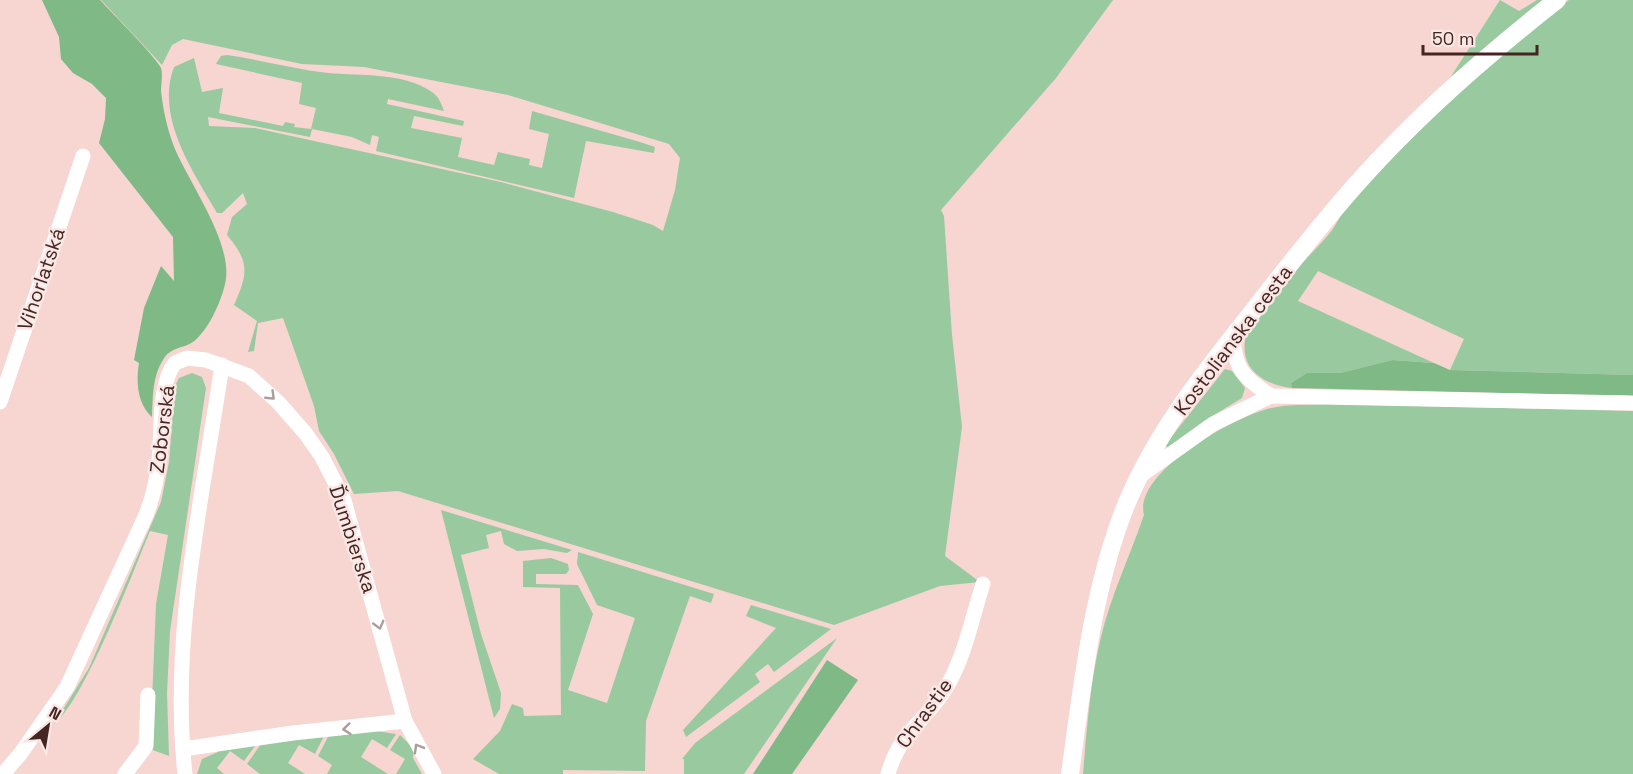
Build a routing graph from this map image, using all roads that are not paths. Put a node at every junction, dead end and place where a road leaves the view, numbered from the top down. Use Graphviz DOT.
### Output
graph roads {
  1 [pos="1557,0"];
  2 [pos="82,156"];
  3 [pos="1233,337"];
  4 [pos="222,365"];
  5 [pos="1271,396"];
  6 [pos="0,402"];
  7 [pos="1633,403"];
  8 [pos="1140,476"];
  9 [pos="983,584"];
  10 [pos="148,695"];
  11 [pos="405,722"];
  12 [pos="183,749"];
  13 [pos="3,774"];
  14 [pos="125,774"];
  15 [pos="185,774"];
  16 [pos="434,774"];
  17 [pos="888,774"];
  18 [pos="1070,774"];
  1 -- 3 [label="street, Kostolianska cesta"];
  2 -- 6 [label="street, Vihorlatská"];
  3 -- 5 [label="street"];
  3 -- 8 [label="street, Kostolianska cesta"];
  4 -- 11 [label="street, Ďumbierska, one-way"];
  4 -- 12 [label="street"];
  4 -- 13 [label="street, Zoborská"];
  5 -- 7 [label="street"];
  5 -- 8 [label="street"];
  8 -- 18 [label="street, Kostolianska cesta"];
  9 -- 17 [label="street, Chrastie"];
  10 -- 14 [label="street"];
  11 -- 12 [label="street, one-way"];
  16 -- 11 [label="street, Ďumbierska, one-way"];
  12 -- 15 [label="street"];
}
